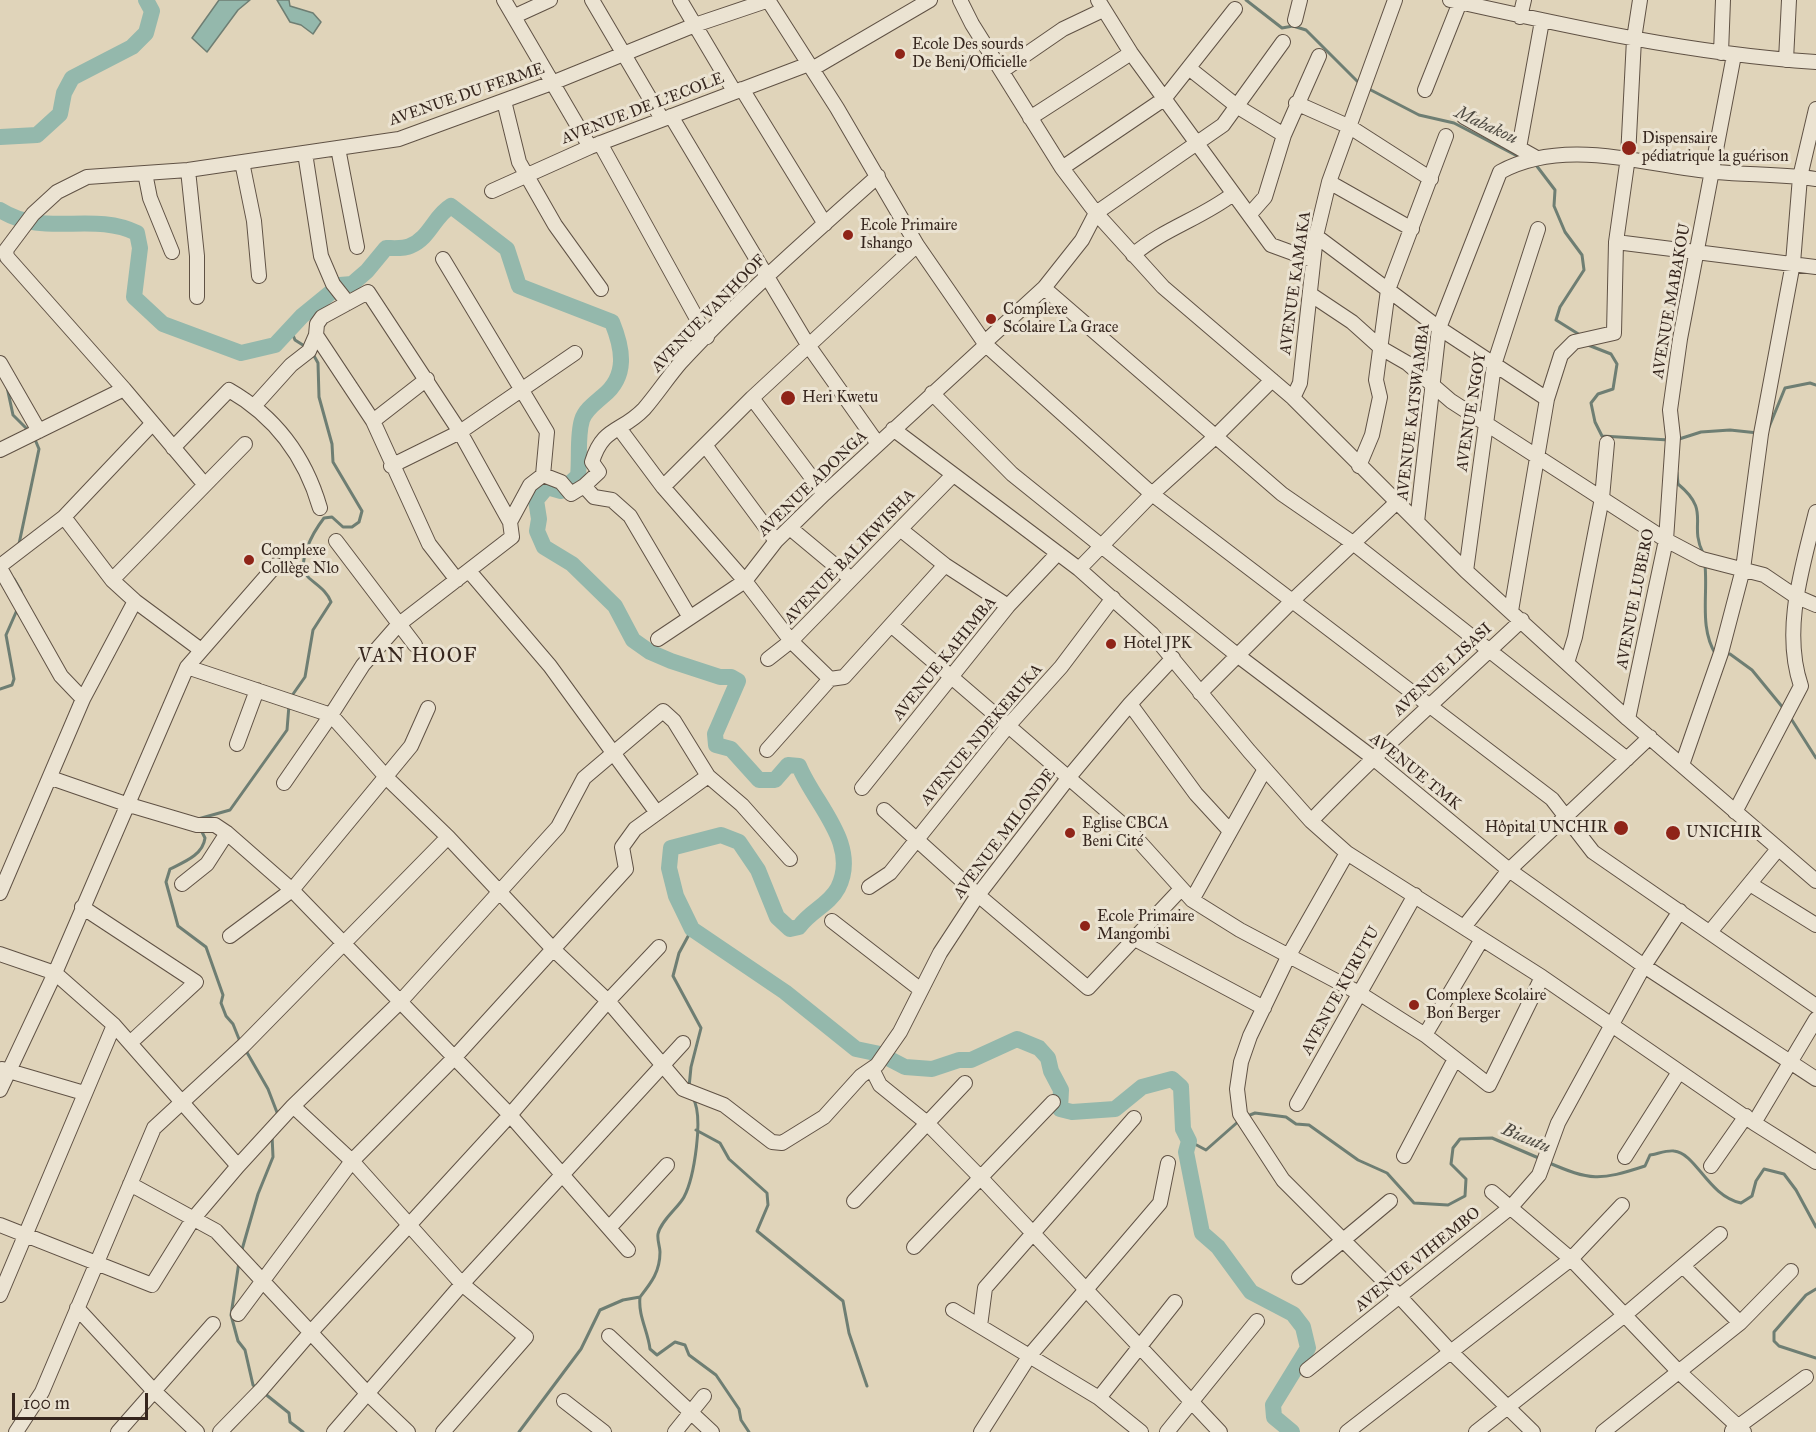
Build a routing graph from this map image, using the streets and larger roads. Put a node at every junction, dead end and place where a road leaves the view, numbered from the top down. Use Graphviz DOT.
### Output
graph roads {
  1 [pos="504,0"];
  2 [pos="550,0"];
  3 [pos="592,0"];
  4 [pos="680,0"];
  5 [pos="769,0"];
  6 [pos="930,0"];
  7 [pos="960,0"];
  8 [pos="1300,0"];
  9 [pos="1395,0"];
  10 [pos="1524,0"];
  11 [pos="1640,0"];
  12 [pos="1723,0"];
  13 [pos="1790,0"];
  14 [pos="1454,1"];
  15 [pos="1101,5"];
  16 [pos="1235,9"];
  17 [pos="515,16"];
  18 [pos="1520,17"];
  19 [pos="1295,20"];
  20 [pos="1542,21"];
  21 [pos="695,25"];
  22 [pos="1634,39"];
  23 [pos="1283,42"];
  24 [pos="1131,53"];
  25 [pos="1728,54"];
  26 [pos="623,55"];
  27 [pos="1319,56"];
  28 [pos="1786,60"];
  29 [pos="1816,62"];
  30 [pos="811,66"];
  31 [pos="1190,69"];
  32 [pos="1002,71"];
  33 [pos="552,83"];
  34 [pos="738,90"];
  35 [pos="1425,90"];
  36 [pos="1164,99"];
  37 [pos="504,101"];
  38 [pos="1296,103"];
  39 [pos="1238,106"];
  40 [pos="1816,109"];
  41 [pos="1464,117"];
  42 [pos="667,118"];
  43 [pos="1030,118"];
  44 [pos="1350,127"];
  45 [pos="1284,135"];
  46 [pos="1446,136"];
  47 [pos="1197,144"];
  48 [pos="595,145"];
  49 [pos="1519,147"];
  50 [pos="338,148"];
  51 [pos="305,153"];
  52 [pos="1534,157"];
  53 [pos="1628,157"];
  54 [pos="242,162"];
  55 [pos="1062,168"];
  56 [pos="188,170"];
  57 [pos="1713,172"];
  58 [pos="145,173"];
  59 [pos="528,173"];
  60 [pos="878,176"];
  61 [pos="1800,177"];
  62 [pos="1431,178"];
  63 [pos="1816,179"];
  64 [pos="1329,182"];
  65 [pos="492,191"];
  66 [pos="1233,194"];
  67 [pos="1096,213"];
  68 [pos="1250,214"];
  69 [pos="825,224"];
  70 [pos="1412,229"];
  71 [pos="1538,229"];
  72 [pos="1316,236"];
  73 [pos="1616,242"];
  74 [pos="917,245"];
  75 [pos="357,247"];
  76 [pos="172,252"];
  77 [pos="1696,253"];
  78 [pos="1133,255"];
  79 [pos="443,258"];
  80 [pos="3,260"];
  81 [pos="1312,260"];
  82 [pos="1793,263"];
  83 [pos="1816,267"];
  84 [pos="259,276"];
  85 [pos="766,277"];
  86 [pos="1044,288"];
  87 [pos="601,289"];
  88 [pos="1388,290"];
  89 [pos="1310,294"];
  90 [pos="197,297"];
  91 [pos="346,300"];
  92 [pos="1438,328"];
  93 [pos="706,337"];
  94 [pos="312,344"];
  95 [pos="985,344"];
  96 [pos="808,345"];
  97 [pos="1381,348"];
  98 [pos="576,353"];
  99 [pos="0,363"];
  100 [pos="1494,364"];
  101 [pos="427,379"];
  102 [pos="1272,380"];
  103 [pos="1433,384"];
  104 [pos="124,389"];
  105 [pos="523,391"];
  106 [pos="932,393"];
  107 [pos="752,398"];
  108 [pos="1293,398"];
  109 [pos="1547,399"];
  110 [pos="255,405"];
  111 [pos="373,421"];
  112 [pos="1485,423"];
  113 [pos="152,424"];
  114 [pos="619,428"];
  115 [pos="893,429"];
  116 [pos="460,432"];
  117 [pos="35,433"];
  118 [pos="1214,438"];
  119 [pos="1607,443"];
  120 [pos="1673,443"];
  121 [pos="245,444"];
  122 [pos="878,444"];
  123 [pos="705,445"];
  124 [pos="172,448"];
  125 [pos="0,450"];
  126 [pos="1538,456"];
  127 [pos="392,466"];
  128 [pos="1359,466"];
  129 [pos="543,475"];
  130 [pos="952,476"];
  131 [pos="205,485"];
  132 [pos="584,486"];
  133 [pos="663,487"];
  134 [pos="824,494"];
  135 [pos="1152,494"];
  136 [pos="1602,498"];
  137 [pos="1397,502"];
  138 [pos="320,508"];
  139 [pos="1816,512"];
  140 [pos="64,517"];
  141 [pos="510,522"];
  142 [pos="1417,522"];
  143 [pos="790,528"];
  144 [pos="900,529"];
  145 [pos="1666,540"];
  146 [pos="776,541"];
  147 [pos="336,542"];
  148 [pos="1353,543"];
  149 [pos="1101,547"];
  150 [pos="1058,553"];
  151 [pos="276,565"];
  152 [pos="945,565"];
  153 [pos="0,567"];
  154 [pos="1079,569"];
  155 [pos="1743,569"];
  156 [pos="469,571"];
  157 [pos="1466,571"];
  158 [pos="850,578"];
  159 [pos="112,580"];
  160 [pos="458,580"];
  161 [pos="745,581"];
  162 [pos="6,591"];
  163 [pos="1795,597"];
  164 [pos="1113,598"];
  165 [pos="135,601"];
  166 [pos="1292,601"];
  167 [pos="1816,604"];
  168 [pos="1008,606"];
  169 [pos="689,616"];
  170 [pos="1516,616"];
  171 [pos="398,625"];
  172 [pos="891,625"];
  173 [pos="658,639"];
  174 [pos="791,641"];
  175 [pos="415,645"];
  176 [pos="201,650"];
  177 [pos="1488,651"];
  178 [pos="1237,655"];
  179 [pos="768,658"];
  180 [pos="1173,658"];
  181 [pos="1567,663"];
  182 [pos="188,667"];
  183 [pos="951,677"];
  184 [pos="830,678"];
  185 [pos="258,690"];
  186 [pos="1200,693"];
  187 [pos="83,699"];
  188 [pos="1130,705"];
  189 [pos="1431,707"];
  190 [pos="428,708"];
  191 [pos="332,716"];
  192 [pos="1628,719"];
  193 [pos="1008,726"];
  194 [pos="1650,737"];
  195 [pos="237,744"];
  196 [pos="767,750"];
  197 [pos="611,752"];
  198 [pos="1372,757"];
  199 [pos="1627,759"];
  200 [pos="1682,765"];
  201 [pos="1265,769"];
  202 [pos="708,776"];
  203 [pos="1069,777"];
  204 [pos="51,778"];
  205 [pos="387,778"];
  206 [pos="284,783"];
  207 [pos="862,788"];
  208 [pos="126,804"];
  209 [pos="884,810"];
  210 [pos="1735,812"];
  211 [pos="657,813"];
  212 [pos="1566,817"];
  213 [pos="1311,820"];
  214 [pos="1230,831"];
  215 [pos="227,833"];
  216 [pos="448,837"];
  217 [pos="917,839"];
  218 [pos="1778,849"];
  219 [pos="1347,853"];
  220 [pos="790,859"];
  221 [pos="1509,870"];
  222 [pos="1816,881"];
  223 [pos="182,884"];
  224 [pos="1750,884"];
  225 [pos="869,887"];
  226 [pos="1181,889"];
  227 [pos="292,890"];
  228 [pos="498,892"];
  229 [pos="0,893"];
  230 [pos="978,895"];
  231 [pos="1415,895"];
  232 [pos="1192,900"];
  233 [pos="82,907"];
  234 [pos="1680,911"];
  235 [pos="832,921"];
  236 [pos="1816,925"];
  237 [pos="1464,927"];
  238 [pos="1710,932"];
  239 [pos="230,936"];
  240 [pos="1133,938"];
  241 [pos="1482,939"];
  242 [pos="344,946"];
  243 [pos="659,947"];
  244 [pos="553,949"];
  245 [pos="0,954"];
  246 [pos="1288,955"];
  247 [pos="1644,966"];
  248 [pos="55,973"];
  249 [pos="1542,977"];
  250 [pos="921,990"];
  251 [pos="1359,993"];
  252 [pos="608,1000"];
  253 [pos="399,1002"];
  254 [pos="1816,1006"];
  255 [pos="1264,1008"];
  256 [pos="1816,1019"];
  257 [pos="114,1026"];
  258 [pos="1611,1027"];
  259 [pos="1425,1035"];
  260 [pos="130,1043"];
  261 [pos="683,1043"];
  262 [pos="454,1058"];
  263 [pos="1455,1059"];
  264 [pos="1789,1062"];
  265 [pos="661,1064"];
  266 [pos="875,1068"];
  267 [pos="4,1070"];
  268 [pos="1679,1072"];
  269 [pos="1811,1076"];
  270 [pos="965,1083"];
  271 [pos="0,1090"];
  272 [pos="84,1093"];
  273 [pos="183,1102"];
  274 [pos="1053,1102"];
  275 [pos="1297,1104"];
  276 [pos="293,1106"];
  277 [pos="510,1115"];
  278 [pos="1134,1118"];
  279 [pos="1750,1120"];
  280 [pos="927,1124"];
  281 [pos="1404,1156"];
  282 [pos="1625,1157"];
  283 [pos="352,1161"];
  284 [pos="1816,1162"];
  285 [pos="1168,1163"];
  286 [pos="667,1165"];
  287 [pos="238,1166"];
  288 [pos="1711,1166"];
  289 [pos="562,1173"];
  290 [pos="980,1177"];
  291 [pos="130,1184"];
  292 [pos="1492,1192"];
  293 [pos="854,1201"];
  294 [pos="1390,1201"];
  295 [pos="1622,1205"];
  296 [pos="1511,1207"];
  297 [pos="194,1219"];
  298 [pos="409,1224"];
  299 [pos="0,1225"];
  300 [pos="609,1228"];
  301 [pos="1032,1232"];
  302 [pos="25,1234"];
  303 [pos="1720,1234"];
  304 [pos="1341,1241"];
  305 [pos="914,1248"];
  306 [pos="628,1250"];
  307 [pos="1570,1259"];
  308 [pos="96,1261"];
  309 [pos="1683,1266"];
  310 [pos="1791,1271"];
  311 [pos="1299,1277"];
  312 [pos="263,1282"];
  313 [pos="462,1284"];
  314 [pos="1086,1289"];
  315 [pos="0,1295"];
  316 [pos="1399,1296"];
  317 [pos="1175,1302"];
  318 [pos="76,1308"];
  319 [pos="952,1310"];
  320 [pos="238,1314"];
  321 [pos="1626,1314"];
  322 [pos="1257,1321"];
  323 [pos="1740,1323"];
  324 [pos="213,1324"];
  325 [pos="980,1326"];
  326 [pos="310,1332"];
  327 [pos="609,1336"];
  328 [pos="1139,1348"];
  329 [pos="1451,1352"];
  330 [pos="1030,1355"];
  331 [pos="1307,1370"];
  332 [pos="1678,1371"];
  333 [pos="1806,1377"];
  334 [pos="153,1390"];
  335 [pos="367,1393"];
  336 [pos="704,1396"];
  337 [pos="1099,1398"];
  338 [pos="564,1401"];
  339 [pos="1192,1403"];
  340 [pos="1508,1408"];
  341 [pos="692,1411"];
  342 [pos="1737,1430"];
  343 [pos="15,1432"];
  344 [pos="118,1432"];
  345 [pos="197,1432"];
  346 [pos="220,1432"];
  347 [pos="334,1432"];
  348 [pos="408,1432"];
  349 [pos="443,1432"];
  350 [pos="604,1432"];
  351 [pos="675,1432"];
  352 [pos="712,1432"];
  353 [pos="981,1432"];
  354 [pos="1141,1432"];
  355 [pos="1167,1432"];
  356 [pos="1220,1432"];
  357 [pos="1347,1432"];
  358 [pos="1476,1432"];
  359 [pos="1533,1432"];
  360 [pos="1602,1432"];
  1 -- 17 [label="street"];
  2 -- 17 [label="street"];
  3 -- 26 [label="street"];
  4 -- 21 [label="street"];
  5 -- 21 [label="street, AVENUE DU FERME"];
  5 -- 30 [label="street"];
  6 -- 30 [label="street, AVENUE DE L'ECOLE"];
  7 -- 32 [label="street"];
  8 -- 19 [label="street"];
  9 -- 44 [label="street, AVENUE KAMAKA"];
  10 -- 18 [label="street"];
  11 -- 22 [label="street"];
  12 -- 25 [label="street, AVENUE MABAKOU"];
  13 -- 28 [label="street"];
  14 -- 18 [label="street"];
  14 -- 35 [label="street"];
  15 -- 24 [label="street"];
  15 -- 32 [label="street"];
  16 -- 31 [label="street"];
  17 -- 33 [label="street"];
  18 -- 20 [label="street"];
  20 -- 22 [label="street"];
  20 -- 49 [label="street"];
  21 -- 26 [label="street, AVENUE DU FERME"];
  21 -- 34 [label="street"];
  22 -- 25 [label="street"];
  22 -- 53 [label="street"];
  23 -- 39 [label="street"];
  24 -- 36 [label="street"];
  24 -- 43 [label="street"];
  25 -- 28 [label="street"];
  25 -- 57 [label="street, AVENUE MABAKOU"];
  26 -- 33 [label="street, AVENUE DU FERME"];
  26 -- 42 [label="street"];
  27 -- 38 [label="street"];
  28 -- 29 [label="street"];
  30 -- 34 [label="street, AVENUE DE L'ECOLE"];
  30 -- 60 [label="street"];
  31 -- 36 [label="street"];
  31 -- 39 [label="street"];
  32 -- 43 [label="street"];
  33 -- 37 [label="street, AVENUE DU FERME"];
  33 -- 48 [label="street"];
  34 -- 42 [label="street, AVENUE DE L'ECOLE"];
  34 -- 69 [label="street"];
  36 -- 47 [label="street"];
  36 -- 55 [label="street"];
  37 -- 50 [label="street, AVENUE DU FERME"];
  37 -- 59 [label="street"];
  38 -- 44 [label="street"];
  38 -- 45 [label="street"];
  39 -- 45 [label="street"];
  39 -- 47 [label="street"];
  40 -- 61 [label="street"];
  41 -- 49 [label="street"];
  42 -- 48 [label="street, AVENUE DE L'ECOLE"];
  42 -- 85 [label="street"];
  43 -- 55 [label="street"];
  44 -- 62 [label="street"];
  44 -- 64 [label="street, AVENUE KAMAKA"];
  45 -- 68 [label="street"];
  46 -- 62 [label="street"];
  47 -- 66 [label="street"];
  47 -- 67 [label="street"];
  48 -- 59 [label="street, AVENUE DE L'ECOLE"];
  48 -- 93 [label="street"];
  49 -- 52 [label="street"];
  50 -- 51 [label="street, AVENUE DU FERME"];
  50 -- 75 [label="street"];
  51 -- 54 [label="street, AVENUE DU FERME"];
  51 -- 91 [label="street"];
  52 -- 53 [label="street"];
  52 -- 92 [label="street, AVENUE KATSWAMBA"];
  53 -- 57 [label="street"];
  53 -- 73 [label="street"];
  54 -- 56 [label="street, AVENUE DU FERME"];
  54 -- 84 [label="street"];
  55 -- 67 [label="street"];
  56 -- 58 [label="street, AVENUE DU FERME"];
  56 -- 90 [label="street"];
  57 -- 61 [label="street"];
  57 -- 77 [label="street, AVENUE MABAKOU"];
  58 -- 76 [label="street"];
  58 -- 80 [label="street, AVENUE DU FERME"];
  59 -- 65 [label="street, AVENUE DE L'ECOLE"];
  59 -- 87 [label="street"];
  60 -- 69 [label="street, AVENUE VANHOOF"];
  60 -- 74 [label="street"];
  61 -- 63 [label="street"];
  61 -- 82 [label="street"];
  62 -- 70 [label="street"];
  64 -- 70 [label="street"];
  64 -- 72 [label="street, AVENUE KAMAKA"];
  66 -- 68 [label="street"];
  66 -- 78 [label="street"];
  67 -- 78 [label="street"];
  67 -- 86 [label="street, AVENUE ADONGA"];
  68 -- 81 [label="street"];
  69 -- 85 [label="street, AVENUE VANHOOF"];
  70 -- 88 [label="street"];
  71 -- 100 [label="street, AVENUE NGOY"];
  72 -- 81 [label="street, AVENUE KAMAKA"];
  72 -- 88 [label="street"];
  73 -- 77 [label="street"];
  73 -- 109 [label="street"];
  74 -- 95 [label="street"];
  74 -- 96 [label="street"];
  77 -- 82 [label="street"];
  77 -- 120 [label="street, AVENUE MABAKOU"];
  78 -- 102 [label="street"];
  79 -- 105 [label="street"];
  80 -- 104 [label="street"];
  81 -- 89 [label="street, AVENUE KAMAKA"];
  82 -- 83 [label="street"];
  82 -- 155 [label="street"];
  85 -- 93 [label="street, AVENUE VANHOOF"];
  85 -- 96 [label="street"];
  86 -- 95 [label="street, AVENUE ADONGA"];
  86 -- 118 [label="street"];
  88 -- 92 [label="street"];
  88 -- 97 [label="street"];
  89 -- 97 [label="street"];
  89 -- 108 [label="street, AVENUE KAMAKA"];
  91 -- 94 [label="street"];
  91 -- 101 [label="street"];
  92 -- 100 [label="street"];
  92 -- 103 [label="street, AVENUE KATSWAMBA"];
  93 -- 114 [label="street, AVENUE VANHOOF"];
  94 -- 110 [label="street"];
  94 -- 111 [label="street"];
  95 -- 106 [label="street, AVENUE ADONGA"];
  95 -- 135 [label="street"];
  96 -- 107 [label="street"];
  96 -- 122 [label="street"];
  97 -- 103 [label="street"];
  97 -- 128 [label="street"];
  98 -- 105 [label="street"];
  99 -- 117 [label="street"];
  100 -- 109 [label="street"];
  100 -- 112 [label="street, AVENUE NGOY"];
  101 -- 111 [label="street"];
  101 -- 116 [label="street"];
  102 -- 108 [label="street"];
  102 -- 118 [label="street"];
  103 -- 112 [label="street"];
  103 -- 142 [label="street, AVENUE KATSWAMBA"];
  104 -- 113 [label="street"];
  104 -- 117 [label="street"];
  105 -- 116 [label="street"];
  105 -- 129 [label="street"];
  106 -- 115 [label="street, AVENUE ADONGA"];
  106 -- 149 [label="street, AVENUE TMK"];
  107 -- 123 [label="street"];
  107 -- 134 [label="street"];
  108 -- 128 [label="street"];
  109 -- 126 [label="street"];
  110 -- 124 [label="street"];
  110 -- 138 [label="street"];
  111 -- 127 [label="street"];
  112 -- 126 [label="street"];
  112 -- 157 [label="street, AVENUE NGOY"];
  113 -- 124 [label="street"];
  113 -- 140 [label="street"];
  114 -- 132 [label="street, AVENUE VANHOOF"];
  114 -- 133 [label="street"];
  115 -- 122 [label="street, AVENUE ADONGA"];
  115 -- 130 [label="street"];
  116 -- 127 [label="street"];
  116 -- 141 [label="street"];
  117 -- 125 [label="street"];
  118 -- 135 [label="street"];
  118 -- 148 [label="street"];
  119 -- 136 [label="street"];
  120 -- 145 [label="street, AVENUE LUBERO"];
  121 -- 131 [label="street"];
  122 -- 134 [label="street, AVENUE ADONGA"];
  123 -- 133 [label="street"];
  123 -- 146 [label="street"];
  124 -- 131 [label="street"];
  126 -- 136 [label="street"];
  126 -- 170 [label="street"];
  127 -- 160 [label="street"];
  128 -- 137 [label="street"];
  129 -- 132 [label="street"];
  129 -- 141 [label="street"];
  130 -- 144 [label="street, AVENUE BALIKWISHA"];
  130 -- 150 [label="street"];
  131 -- 159 [label="street"];
  132 -- 169 [label="street"];
  133 -- 161 [label="street"];
  134 -- 143 [label="street, AVENUE ADONGA"];
  135 -- 149 [label="street"];
  135 -- 166 [label="street"];
  136 -- 145 [label="street"];
  136 -- 181 [label="street"];
  137 -- 142 [label="street"];
  137 -- 148 [label="street, AVENUE KATSWAMBA"];
  139 -- 163 [label="street"];
  140 -- 153 [label="street"];
  140 -- 159 [label="street"];
  141 -- 156 [label="street"];
  142 -- 157 [label="street"];
  143 -- 146 [label="street, AVENUE ADONGA"];
  143 -- 158 [label="street"];
  144 -- 152 [label="street"];
  144 -- 158 [label="street, AVENUE BALIKWISHA"];
  145 -- 155 [label="street"];
  145 -- 192 [label="street, AVENUE LUBERO"];
  146 -- 161 [label="street, AVENUE ADONGA"];
  147 -- 171 [label="street"];
  148 -- 166 [label="street, AVENUE KATSWAMBA"];
  148 -- 177 [label="street"];
  149 -- 154 [label="street"];
  149 -- 178 [label="street, AVENUE TMK"];
  150 -- 154 [label="street"];
  150 -- 168 [label="street, AVENUE KAHIMBA"];
  151 -- 176 [label="street"];
  152 -- 168 [label="street"];
  152 -- 172 [label="street"];
  153 -- 162 [label="street"];
  154 -- 164 [label="street"];
  155 -- 163 [label="street"];
  155 -- 200 [label="street"];
  156 -- 160 [label="street"];
  156 -- 197 [label="street"];
  157 -- 170 [label="street"];
  158 -- 174 [label="street, AVENUE BALIKWISHA"];
  159 -- 165 [label="street"];
  160 -- 171 [label="street"];
  161 -- 169 [label="street, AVENUE ADONGA"];
  161 -- 174 [label="street"];
  162 -- 187 [label="street"];
  163 -- 167 [label="street"];
  163 -- 210 [label="street"];
  164 -- 180 [label="street"];
  164 -- 193 [label="street, AVENUE NDEKERUKA"];
  165 -- 176 [label="street"];
  165 -- 187 [label="street"];
  166 -- 178 [label="street"];
  166 -- 189 [label="street"];
  168 -- 183 [label="street, AVENUE KAHIMBA"];
  169 -- 173 [label="street, AVENUE ADONGA"];
  170 -- 177 [label="street, AVENUE LISASI"];
  170 -- 181 [label="street"];
  171 -- 175 [label="street"];
  171 -- 191 [label="street"];
  172 -- 183 [label="street"];
  172 -- 184 [label="street"];
  174 -- 179 [label="street, AVENUE BALIKWISHA"];
  174 -- 184 [label="street"];
  176 -- 182 [label="street"];
  177 -- 189 [label="street, AVENUE LISASI"];
  177 -- 199 [label="street"];
  178 -- 186 [label="street"];
  178 -- 198 [label="street, AVENUE TMK"];
  180 -- 186 [label="street"];
  180 -- 188 [label="street, AVENUE MILONDE"];
  181 -- 192 [label="street"];
  182 -- 185 [label="street"];
  182 -- 208 [label="street"];
  183 -- 193 [label="street"];
  183 -- 207 [label="street, AVENUE KAHIMBA"];
  184 -- 196 [label="street"];
  185 -- 191 [label="street"];
  185 -- 195 [label="street"];
  186 -- 201 [label="street"];
  187 -- 204 [label="street"];
  188 -- 203 [label="street, AVENUE MILONDE"];
  188 -- 214 [label="street"];
  189 -- 198 [label="street, AVENUE LISASI"];
  189 -- 212 [label="street"];
  190 -- 205 [label="street"];
  191 -- 205 [label="street"];
  191 -- 206 [label="street"];
  192 -- 194 [label="street"];
  193 -- 203 [label="street"];
  193 -- 217 [label="street, AVENUE NDEKERUKA"];
  194 -- 199 [label="street"];
  194 -- 200 [label="street"];
  197 -- 202 [label="street"];
  197 -- 211 [label="street"];
  197 -- 228 [label="street"];
  198 -- 213 [label="street, AVENUE LISASI"];
  198 -- 221 [label="street, AVENUE TMK"];
  199 -- 212 [label="street"];
  200 -- 210 [label="street"];
  201 -- 213 [label="street"];
  201 -- 214 [label="street"];
  202 -- 211 [label="street"];
  202 -- 220 [label="street"];
  203 -- 226 [label="street"];
  203 -- 230 [label="street, AVENUE MILONDE"];
  204 -- 208 [label="street"];
  204 -- 229 [label="street"];
  205 -- 216 [label="street"];
  205 -- 227 [label="street"];
  208 -- 215 [label="street"];
  208 -- 233 [label="street"];
  209 -- 217 [label="street"];
  210 -- 218 [label="street"];
  211 -- 244 [label="street"];
  212 -- 221 [label="street"];
  212 -- 234 [label="street"];
  213 -- 219 [label="street"];
  214 -- 232 [label="street"];
  215 -- 223 [label="street"];
  215 -- 227 [label="street"];
  216 -- 228 [label="street"];
  216 -- 242 [label="street"];
  217 -- 225 [label="street, AVENUE NDEKERUKA"];
  217 -- 230 [label="street"];
  218 -- 222 [label="street"];
  218 -- 224 [label="street"];
  219 -- 231 [label="street"];
  219 -- 246 [label="street"];
  221 -- 237 [label="street"];
  221 -- 247 [label="street, AVENUE TMK"];
  224 -- 236 [label="street"];
  224 -- 238 [label="street"];
  226 -- 232 [label="street"];
  226 -- 240 [label="street"];
  227 -- 239 [label="street"];
  227 -- 242 [label="street"];
  228 -- 244 [label="street"];
  228 -- 253 [label="street"];
  230 -- 240 [label="street"];
  230 -- 250 [label="street, AVENUE MILONDE"];
  231 -- 237 [label="street"];
  231 -- 251 [label="street, AVENUE KURUTU"];
  232 -- 246 [label="street"];
  233 -- 248 [label="street"];
  233 -- 260 [label="street"];
  234 -- 238 [label="street"];
  234 -- 247 [label="street, AVENUE VIHEMBO"];
  235 -- 250 [label="street"];
  237 -- 241 [label="street"];
  238 -- 254 [label="street"];
  240 -- 255 [label="street"];
  241 -- 249 [label="street"];
  241 -- 259 [label="street"];
  242 -- 253 [label="street"];
  242 -- 273 [label="street"];
  243 -- 252 [label="street"];
  244 -- 252 [label="street"];
  244 -- 262 [label="street"];
  245 -- 248 [label="street"];
  246 -- 251 [label="street"];
  246 -- 255 [label="street"];
  247 -- 258 [label="street, AVENUE VIHEMBO"];
  247 -- 264 [label="street, AVENUE TMK"];
  248 -- 257 [label="street"];
  248 -- 267 [label="street"];
  249 -- 258 [label="street"];
  249 -- 263 [label="street"];
  250 -- 266 [label="street, AVENUE MILONDE"];
  251 -- 259 [label="street"];
  251 -- 275 [label="street, AVENUE KURUTU"];
  252 -- 265 [label="street"];
  252 -- 277 [label="street"];
  253 -- 262 [label="street"];
  253 -- 276 [label="street"];
  255 -- 304 [label="street"];
  256 -- 264 [label="street"];
  257 -- 260 [label="street"];
  257 -- 272 [label="street"];
  258 -- 268 [label="street"];
  258 -- 296 [label="street, AVENUE VIHEMBO"];
  259 -- 263 [label="street"];
  260 -- 273 [label="street"];
  261 -- 265 [label="street"];
  262 -- 277 [label="street"];
  262 -- 283 [label="street"];
  263 -- 281 [label="street"];
  264 -- 269 [label="street, AVENUE TMK"];
  264 -- 279 [label="street"];
  265 -- 266 [label="street, AVENUE MILONDE"];
  265 -- 289 [label="street"];
  266 -- 280 [label="street"];
  267 -- 271 [label="street"];
  267 -- 272 [label="street"];
  268 -- 279 [label="street"];
  268 -- 282 [label="street"];
  270 -- 280 [label="street"];
  272 -- 302 [label="street"];
  273 -- 287 [label="street"];
  273 -- 291 [label="street"];
  274 -- 290 [label="street"];
  276 -- 283 [label="street"];
  276 -- 287 [label="street"];
  277 -- 289 [label="street"];
  277 -- 298 [label="street"];
  278 -- 301 [label="street"];
  279 -- 284 [label="street"];
  279 -- 288 [label="street"];
  280 -- 290 [label="street"];
  280 -- 293 [label="street"];
  283 -- 298 [label="street"];
  283 -- 312 [label="street"];
  285 -- 314 [label="street"];
  286 -- 300 [label="street"];
  287 -- 297 [label="street"];
  289 -- 300 [label="street"];
  289 -- 313 [label="street"];
  290 -- 301 [label="street"];
  290 -- 305 [label="street"];
  291 -- 297 [label="street"];
  291 -- 308 [label="street"];
  292 -- 296 [label="street"];
  294 -- 304 [label="street"];
  295 -- 307 [label="street"];
  296 -- 307 [label="street"];
  296 -- 316 [label="street, AVENUE VIHEMBO"];
  297 -- 308 [label="street"];
  297 -- 312 [label="street"];
  298 -- 313 [label="street"];
  298 -- 326 [label="street"];
  299 -- 302 [label="street"];
  300 -- 306 [label="street"];
  301 -- 314 [label="street"];
  301 -- 325 [label="street"];
  302 -- 308 [label="street"];
  302 -- 315 [label="street"];
  303 -- 309 [label="street"];
  304 -- 311 [label="street"];
  304 -- 316 [label="street"];
  307 -- 321 [label="street"];
  307 -- 329 [label="street"];
  308 -- 318 [label="street"];
  309 -- 321 [label="street"];
  309 -- 323 [label="street"];
  310 -- 323 [label="street"];
  312 -- 320 [label="street"];
  312 -- 326 [label="street"];
  313 -- 335 [label="street"];
  313 -- 349 [label="street"];
  314 -- 328 [label="street"];
  314 -- 330 [label="street"];
  316 -- 329 [label="street"];
  316 -- 331 [label="street, AVENUE VIHEMBO"];
  317 -- 328 [label="street"];
  318 -- 334 [label="street"];
  318 -- 343 [label="street"];
  319 -- 325 [label="street"];
  321 -- 332 [label="street"];
  321 -- 340 [label="street"];
  322 -- 339 [label="street"];
  323 -- 332 [label="street"];
  324 -- 334 [label="street"];
  325 -- 330 [label="street"];
  326 -- 335 [label="street"];
  326 -- 346 [label="street"];
  327 -- 341 [label="street"];
  328 -- 337 [label="street"];
  328 -- 339 [label="street"];
  329 -- 340 [label="street"];
  329 -- 357 [label="street"];
  330 -- 337 [label="street"];
  330 -- 353 [label="street"];
  332 -- 342 [label="street"];
  332 -- 360 [label="street"];
  333 -- 342 [label="street"];
  334 -- 344 [label="street"];
  334 -- 345 [label="street"];
  335 -- 347 [label="street"];
  335 -- 348 [label="street"];
  336 -- 341 [label="street"];
  337 -- 354 [label="street"];
  338 -- 350 [label="street"];
  339 -- 355 [label="street"];
  339 -- 356 [label="street"];
  340 -- 358 [label="street"];
  340 -- 359 [label="street"];
  341 -- 351 [label="street"];
  341 -- 352 [label="street"];
}
